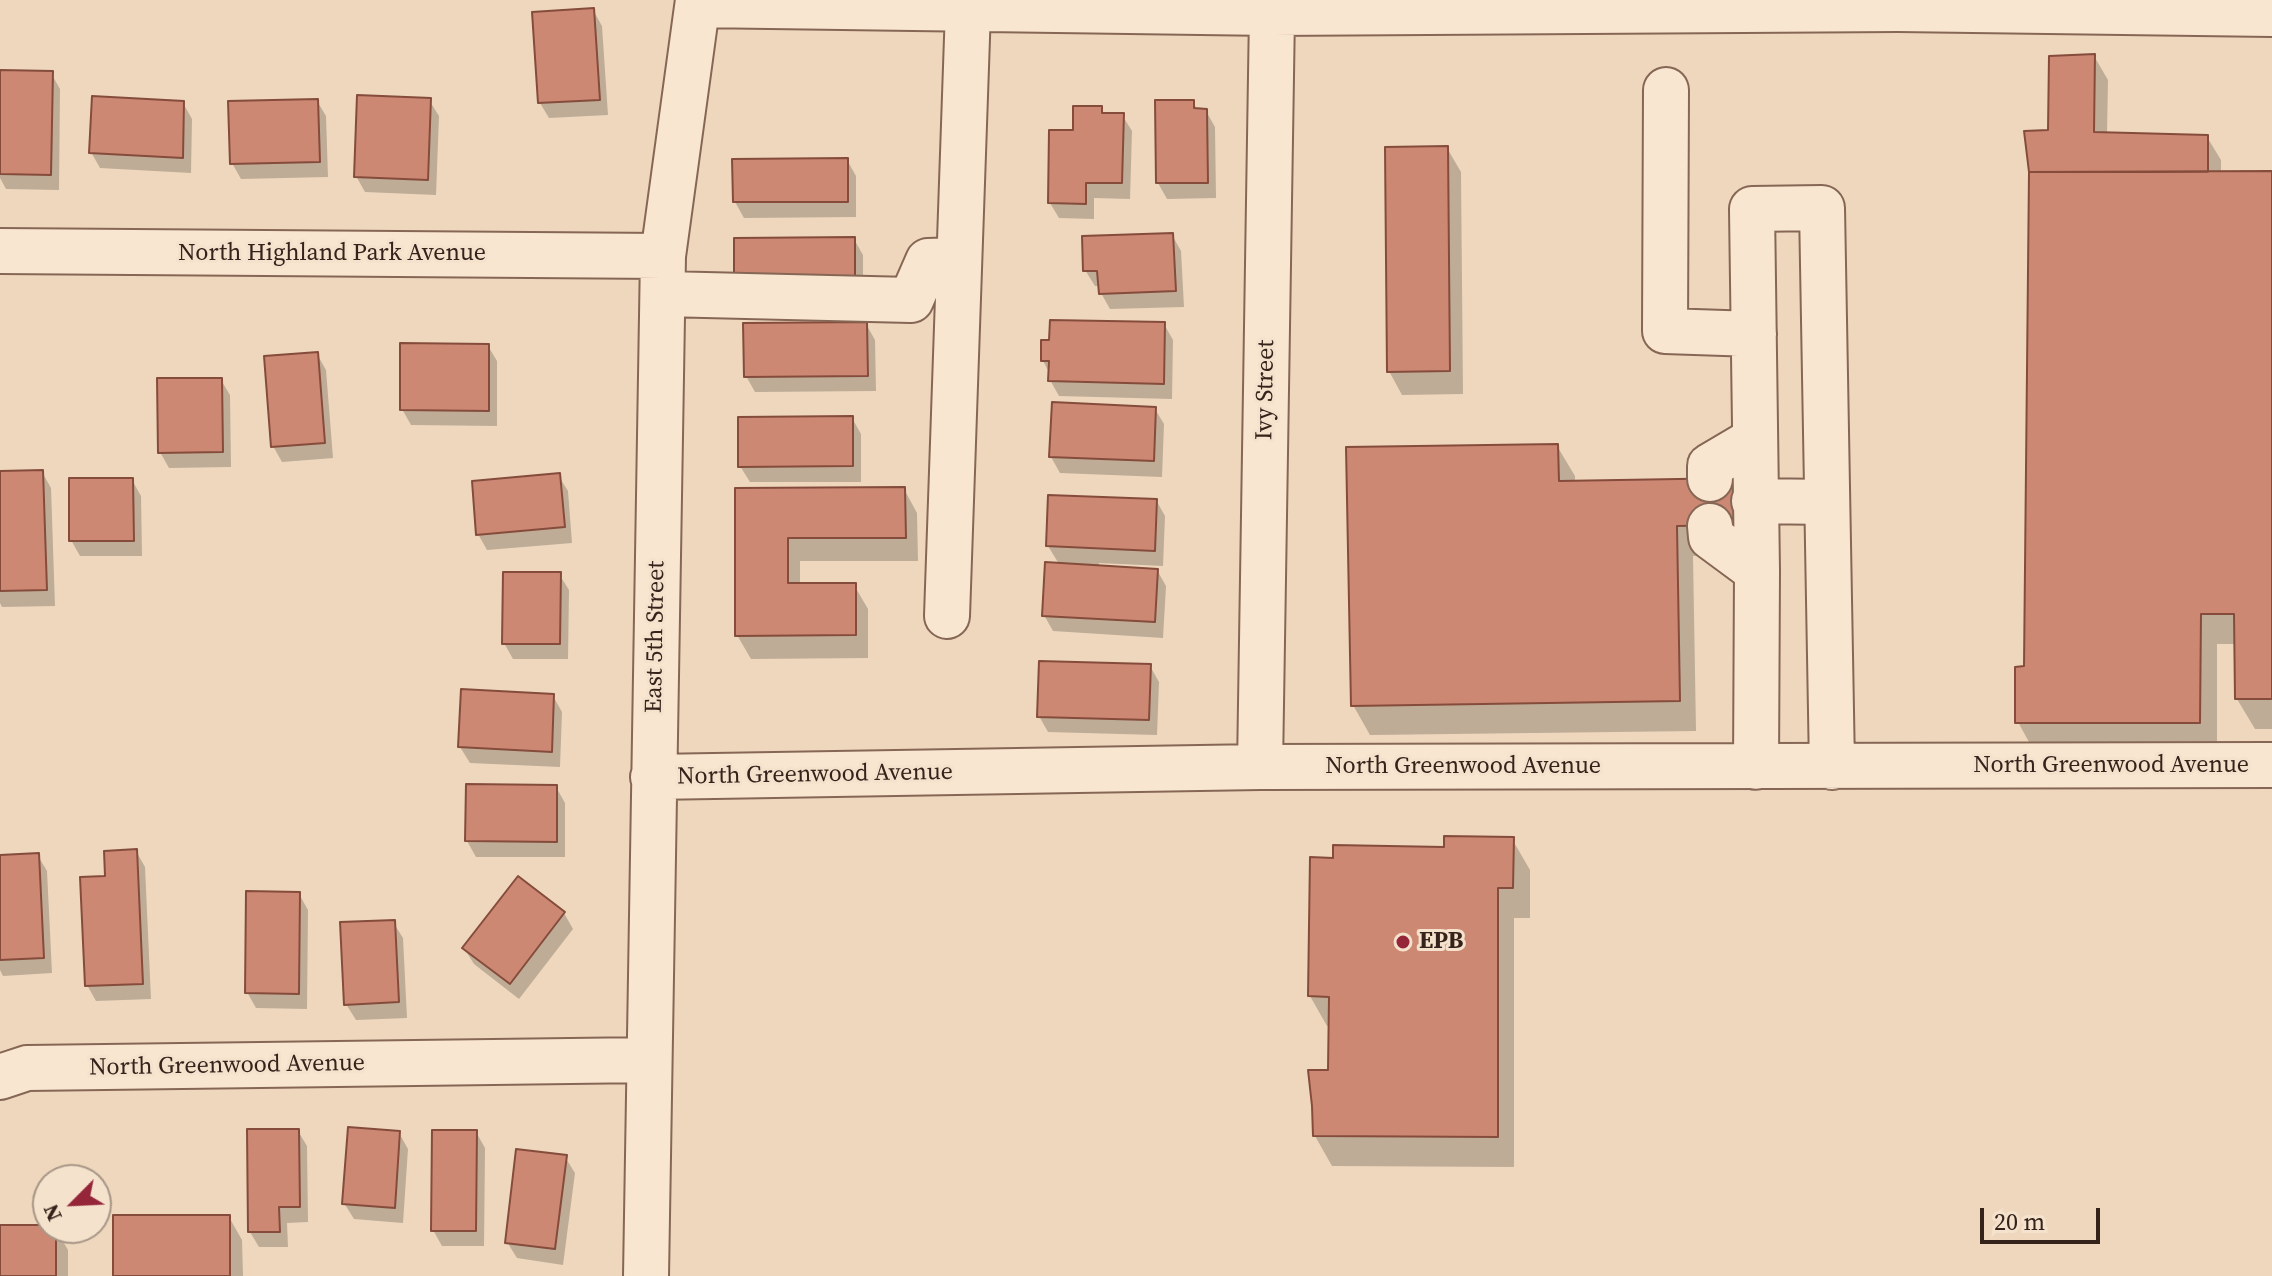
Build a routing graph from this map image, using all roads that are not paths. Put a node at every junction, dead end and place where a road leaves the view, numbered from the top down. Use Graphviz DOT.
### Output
graph roads {
  1 [pos="698,2"];
  2 [pos="1602,5"];
  3 [pos="1836,5"];
  4 [pos="968,9"];
  5 [pos="1272,13"];
  6 [pos="2272,14"];
  7 [pos="1666,90"];
  8 [pos="0,251"];
  9 [pos="959,260"];
  10 [pos="664,275"];
  11 [pos="1754,334"];
  12 [pos="1754,440"];
  13 [pos="1710,479"];
  14 [pos="1754,501"];
  15 [pos="1827,502"];
  16 [pos="1710,526"];
  17 [pos="1757,571"];
  18 [pos="947,616"];
  19 [pos="2272,765"];
  20 [pos="1260,767"];
  21 [pos="1756,767"];
  22 [pos="1832,767"];
  23 [pos="653,777"];
  24 [pos="648,1060"];
  25 [pos="0,1077"];
  26 [pos="646,1276"];
  1 -- 4 [label="street"];
  1 -- 10 [label="street, East 5th Street"];
  2 -- 3 [label="street"];
  2 -- 5 [label="street"];
  3 -- 6 [label="street"];
  4 -- 5 [label="street"];
  4 -- 9 [label="street"];
  5 -- 20 [label="street, Ivy Street"];
  7 -- 11 [label="street"];
  8 -- 10 [label="street, North Highland Park Avenue"];
  9 -- 10 [label="street, North Highland Park Avenue"];
  9 -- 18 [label="street"];
  10 -- 23 [label="street, East 5th Street"];
  11 -- 12 [label="street"];
  11 -- 15 [label="street"];
  12 -- 13 [label="street"];
  12 -- 14 [label="street"];
  14 -- 15 [label="street"];
  14 -- 17 [label="street"];
  15 -- 22 [label="street"];
  16 -- 17 [label="street"];
  17 -- 21 [label="street"];
  19 -- 22 [label="street, North Greenwood Avenue"];
  20 -- 21 [label="street, North Greenwood Avenue"];
  20 -- 23 [label="street, North Greenwood Avenue"];
  21 -- 22 [label="street, North Greenwood Avenue"];
  23 -- 24 [label="street, East 5th Street"];
  24 -- 25 [label="street, North Greenwood Avenue"];
  24 -- 26 [label="street, East 5th Street"];
}
